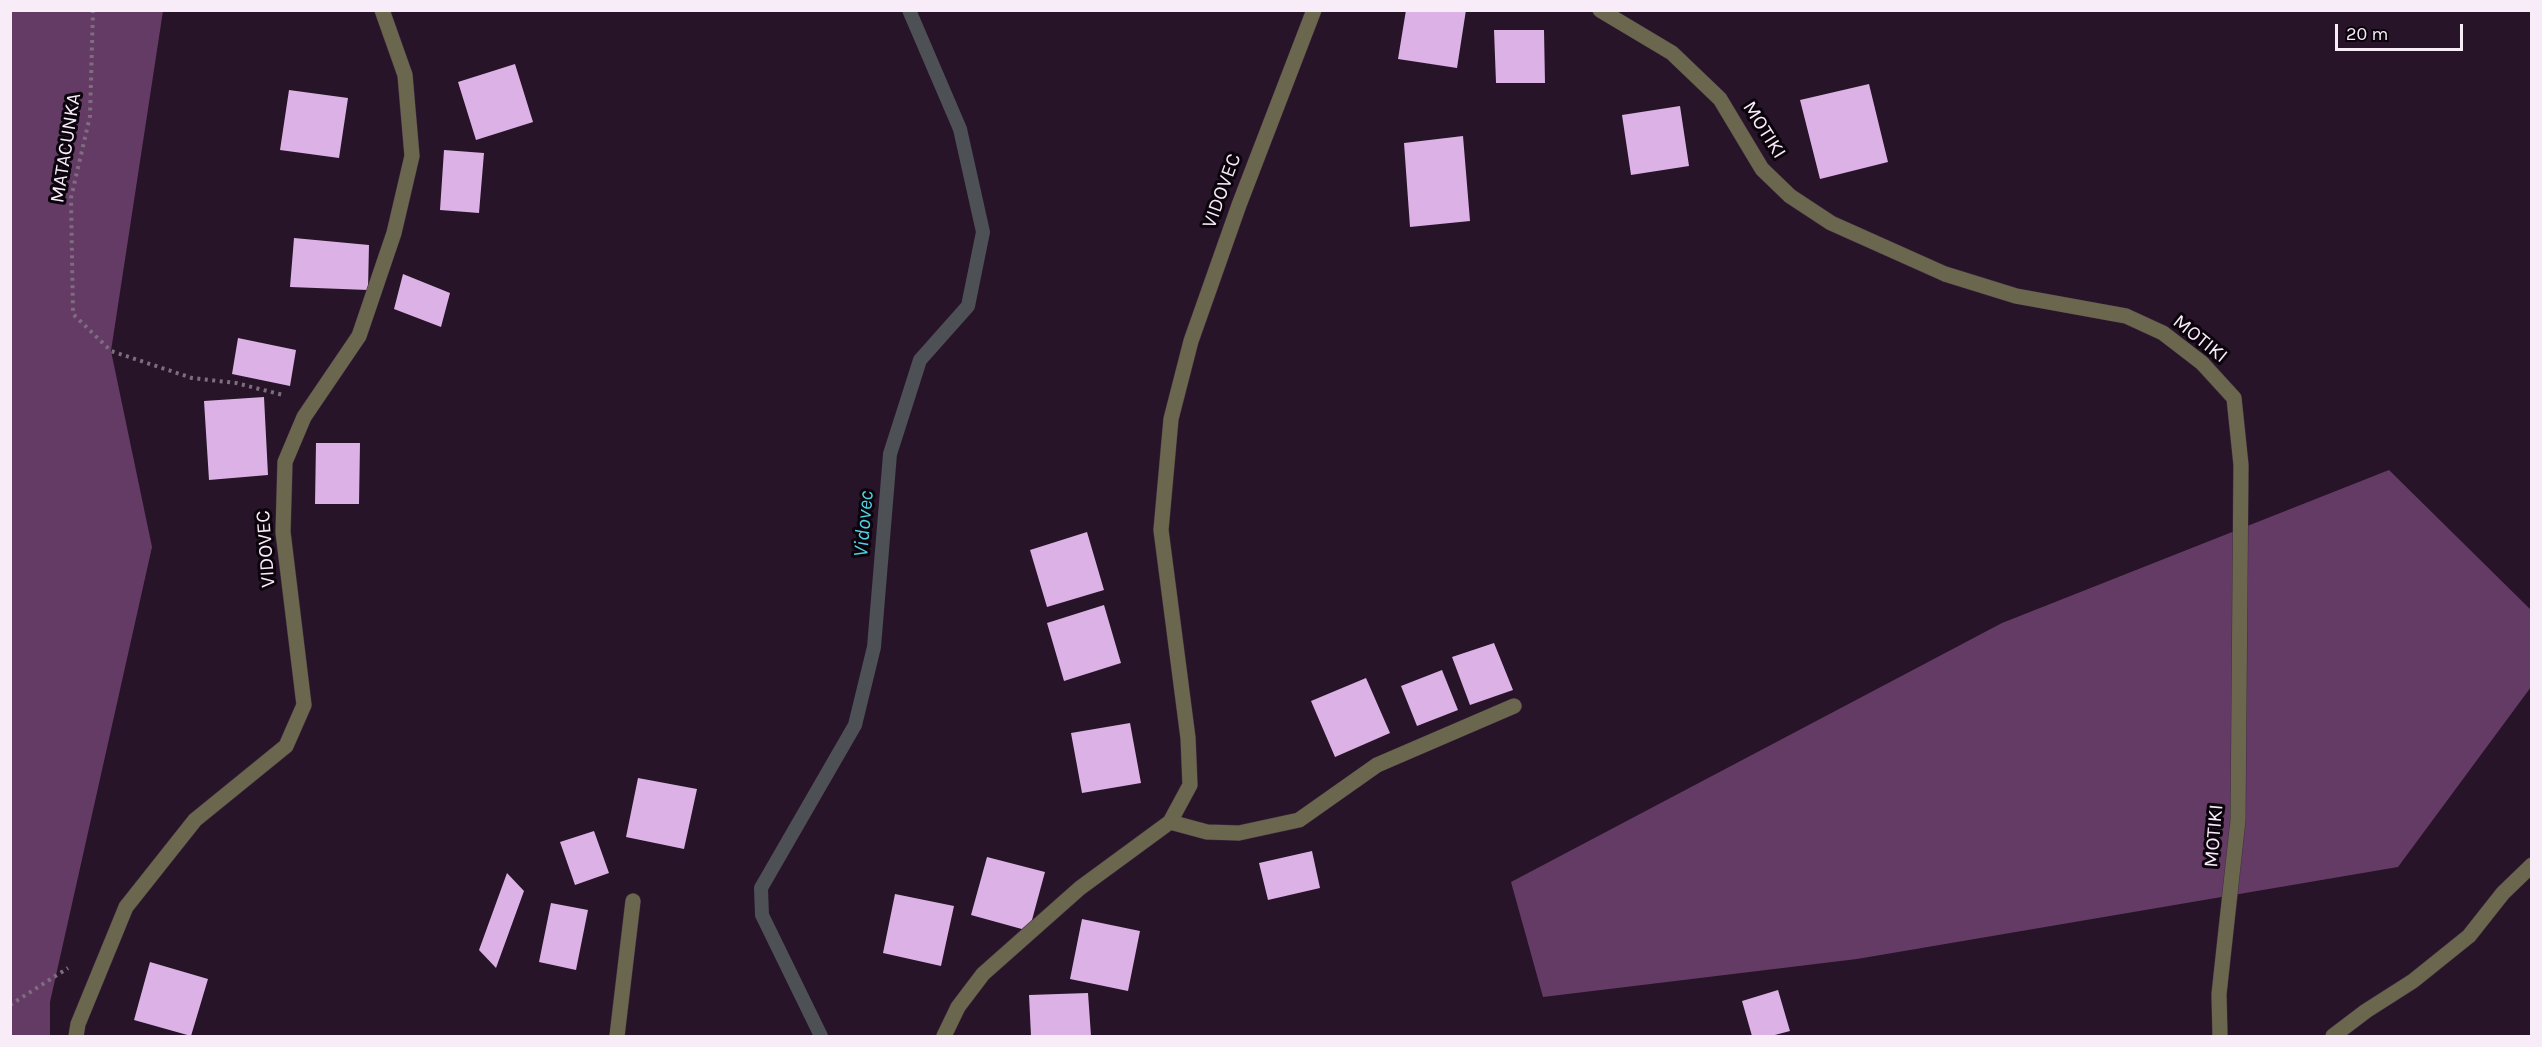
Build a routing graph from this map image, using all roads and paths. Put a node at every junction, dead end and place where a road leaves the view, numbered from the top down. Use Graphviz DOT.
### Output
graph roads {
  1 [pos="93,10"];
  2 [pos="382,10"];
  3 [pos="1314,10"];
  4 [pos="1600,10"];
  5 [pos="304,417"];
  6 [pos="1514,706"];
  7 [pos="1170,822"];
  8 [pos="2532,865"];
  9 [pos="633,901"];
  10 [pos="72,960"];
  11 [pos="10,1005"];
  12 [pos="76,1036"];
  13 [pos="617,1036"];
  14 [pos="944,1036"];
  15 [pos="2220,1036"];
  16 [pos="2333,1036"];
  1 -- 5 [label="path, MATACUNKA"];
  2 -- 5 [label="street, VIDOVEC"];
  3 -- 7 [label="street, VIDOVEC"];
  4 -- 15 [label="street, MOTIKI"];
  5 -- 12 [label="street, VIDOVEC"];
  6 -- 7 [label="street"];
  7 -- 14 [label="street, VIDOVEC"];
  8 -- 16 [label="street"];
  9 -- 13 [label="street"];
  10 -- 11 [label="path"];
}
